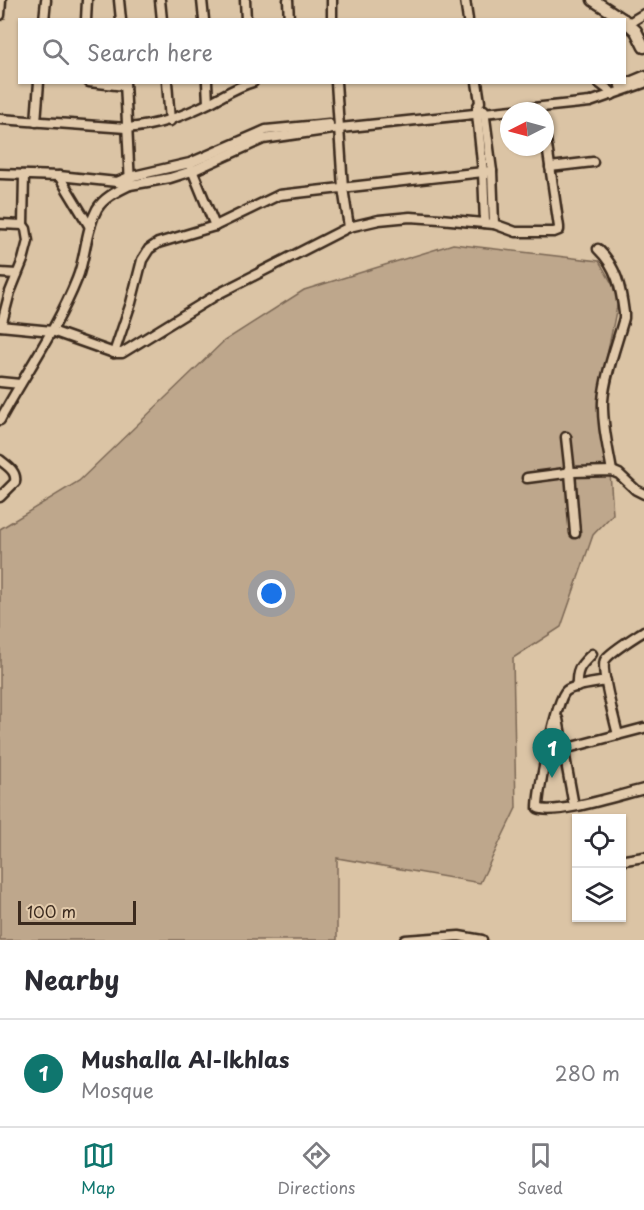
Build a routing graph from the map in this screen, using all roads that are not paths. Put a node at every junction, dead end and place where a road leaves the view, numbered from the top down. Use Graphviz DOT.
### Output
graph roads {
  1 [pos="1,0"];
  2 [pos="46,0"];
  3 [pos="87,0"];
  4 [pos="119,0"];
  5 [pos="160,0"];
  6 [pos="202,0"];
  7 [pos="245,0"];
  8 [pos="288,0"];
  9 [pos="332,0"];
  10 [pos="465,0"];
  11 [pos="593,0"];
  12 [pos="644,14"];
  13 [pos="0,15"];
  14 [pos="44,18"];
  15 [pos="86,18"];
  16 [pos="121,18"];
  17 [pos="162,18"];
  18 [pos="204,18"];
  19 [pos="246,18"];
  20 [pos="289,18"];
  21 [pos="332,18"];
  22 [pos="468,18"];
  23 [pos="622,18"];
  24 [pos="632,24"];
  25 [pos="644,46"];
  26 [pos="644,76"];
  27 [pos="644,83"];
  28 [pos="39,84"];
  29 [pos="125,84"];
  30 [pos="167,84"];
  31 [pos="207,84"];
  32 [pos="249,84"];
  33 [pos="336,84"];
  34 [pos="477,84"];
  35 [pos="600,84"];
  36 [pos="611,93"];
  37 [pos="208,103"];
  38 [pos="554,106"];
  39 [pos="500,108"];
  40 [pos="481,109"];
  41 [pos="0,119"];
  42 [pos="170,121"];
  43 [pos="36,122"];
  44 [pos="339,125"];
  45 [pos="126,128"];
  46 [pos="548,156"];
  47 [pos="593,162"];
  48 [pos="191,167"];
  49 [pos="550,167"];
  50 [pos="488,171"];
  51 [pos="0,174"];
  52 [pos="24,175"];
  53 [pos="58,176"];
  54 [pos="130,181"];
  55 [pos="343,188"];
  56 [pos="0,224"];
  57 [pos="490,224"];
  58 [pos="23,225"];
  59 [pos="215,226"];
  60 [pos="90,227"];
  61 [pos="349,227"];
  62 [pos="598,249"];
  63 [pos="0,273"];
  64 [pos="17,274"];
  65 [pos="1,326"];
  66 [pos="52,330"];
  67 [pos="114,353"];
  68 [pos="0,382"];
  69 [pos="20,384"];
  70 [pos="0,420"];
  71 [pos="566,437"];
  72 [pos="0,460"];
  73 [pos="612,471"];
  74 [pos="570,473"];
  75 [pos="527,478"];
  76 [pos="644,494"];
  77 [pos="0,497"];
  78 [pos="574,533"];
  79 [pos="644,631"];
  80 [pos="592,654"];
  81 [pos="606,681"];
  82 [pos="577,687"];
  83 [pos="557,712"];
  84 [pos="644,728"];
  85 [pos="618,735"];
  86 [pos="564,749"];
  87 [pos="644,789"];
  88 [pos="574,806"];
  89 [pos="644,857"];
  90 [pos="626,860"];
  91 [pos="405,940"];
  92 [pos="482,940"];
  1 -- 13 [label="street"];
  2 -- 14 [label="street"];
  3 -- 15 [label="street"];
  4 -- 16 [label="street"];
  5 -- 17 [label="street"];
  6 -- 18 [label="street"];
  7 -- 19 [label="street"];
  8 -- 20 [label="street"];
  9 -- 21 [label="street"];
  10 -- 22 [label="street"];
  11 -- 23 [label="street"];
  12 -- 24 [label="street"];
  24 -- 25 [label="street"];
  26 -- 36 [label="street"];
  27 -- 36 [label="street"];
  28 -- 43 [label="street"];
  29 -- 45 [label="street"];
  30 -- 42 [label="street"];
  31 -- 37 [label="street"];
  32 -- 37 [label="street"];
  33 -- 44 [label="street"];
  34 -- 40 [label="street"];
  35 -- 36 [label="street"];
  36 -- 38 [label="street"];
  37 -- 42 [label="street"];
  39 -- 40 [label="street"];
  40 -- 44 [label="street"];
  40 -- 50 [label="street"];
  41 -- 43 [label="street"];
  42 -- 45 [label="street"];
  43 -- 45 [label="street"];
  44 -- 48 [label="street"];
  44 -- 55 [label="street"];
  45 -- 54 [label="street"];
  46 -- 49 [label="street"];
  47 -- 49 [label="street"];
  48 -- 54 [label="street"];
  48 -- 59 [label="street"];
  49 -- 57 [label="street"];
  50 -- 55 [label="street"];
  50 -- 57 [label="street"];
  51 -- 52 [label="street"];
  52 -- 53 [label="street"];
  52 -- 58 [label="street"];
  53 -- 54 [label="street"];
  53 -- 60 [label="street"];
  54 -- 60 [label="street"];
  55 -- 59 [label="street"];
  55 -- 61 [label="street"];
  56 -- 58 [label="street"];
  57 -- 61 [label="street"];
  58 -- 64 [label="street"];
  59 -- 67 [label="street"];
  60 -- 66 [label="street"];
  61 -- 67 [label="street"];
  62 -- 73 [label="street"];
  63 -- 64 [label="street"];
  64 -- 65 [label="street"];
  65 -- 66 [label="street"];
  66 -- 67 [label="street"];
  66 -- 69 [label="street"];
  68 -- 69 [label="street"];
  69 -- 70 [label="street"];
  71 -- 74 [label="street"];
  72 -- 77 [label="street"];
  73 -- 74 [label="street"];
  73 -- 76 [label="street"];
  74 -- 75 [label="street"];
  74 -- 78 [label="street"];
  79 -- 81 [label="street"];
  80 -- 82 [label="street"];
  81 -- 82 [label="street"];
  81 -- 85 [label="street"];
  82 -- 83 [label="street"];
  83 -- 86 [label="street"];
  83 -- 88 [label="street"];
  84 -- 85 [label="street"];
  85 -- 86 [label="street"];
  86 -- 88 [label="street"];
  87 -- 88 [label="street"];
  89 -- 90 [label="street"];
  91 -- 92 [label="street"];
}
